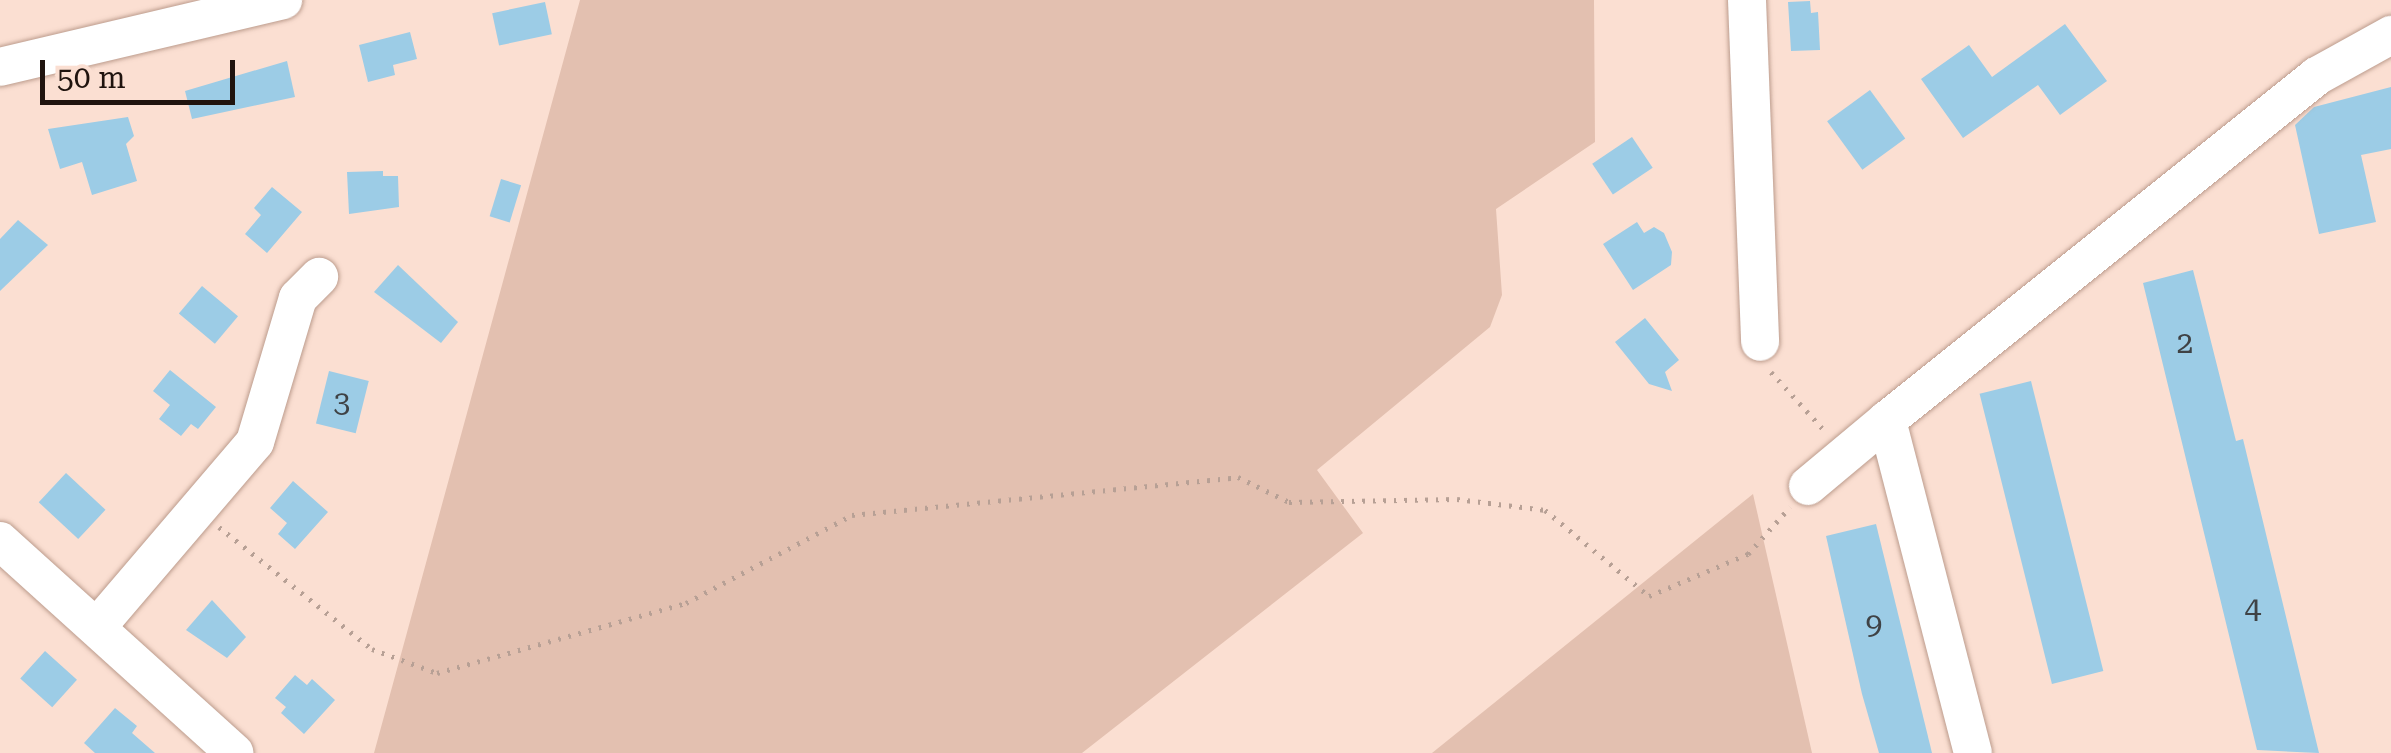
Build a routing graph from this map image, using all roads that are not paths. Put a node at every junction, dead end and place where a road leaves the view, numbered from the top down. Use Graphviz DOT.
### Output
graph roads {
  1 [pos="283,0"];
  2 [pos="1747,0"];
  3 [pos="2391,35"];
  4 [pos="0,67"];
  5 [pos="319,276"];
  6 [pos="1760,342"];
  7 [pos="1887,420"];
  8 [pos="1808,486"];
  9 [pos="0,541"];
  10 [pos="98,626"];
  11 [pos="235,753"];
  12 [pos="1972,753"];
  1 -- 4 [label="street"];
  2 -- 6 [label="street"];
  3 -- 7 [label="street"];
  5 -- 10 [label="street"];
  7 -- 8 [label="street"];
  7 -- 12 [label="street"];
  9 -- 10 [label="street"];
  10 -- 11 [label="street"];
}
